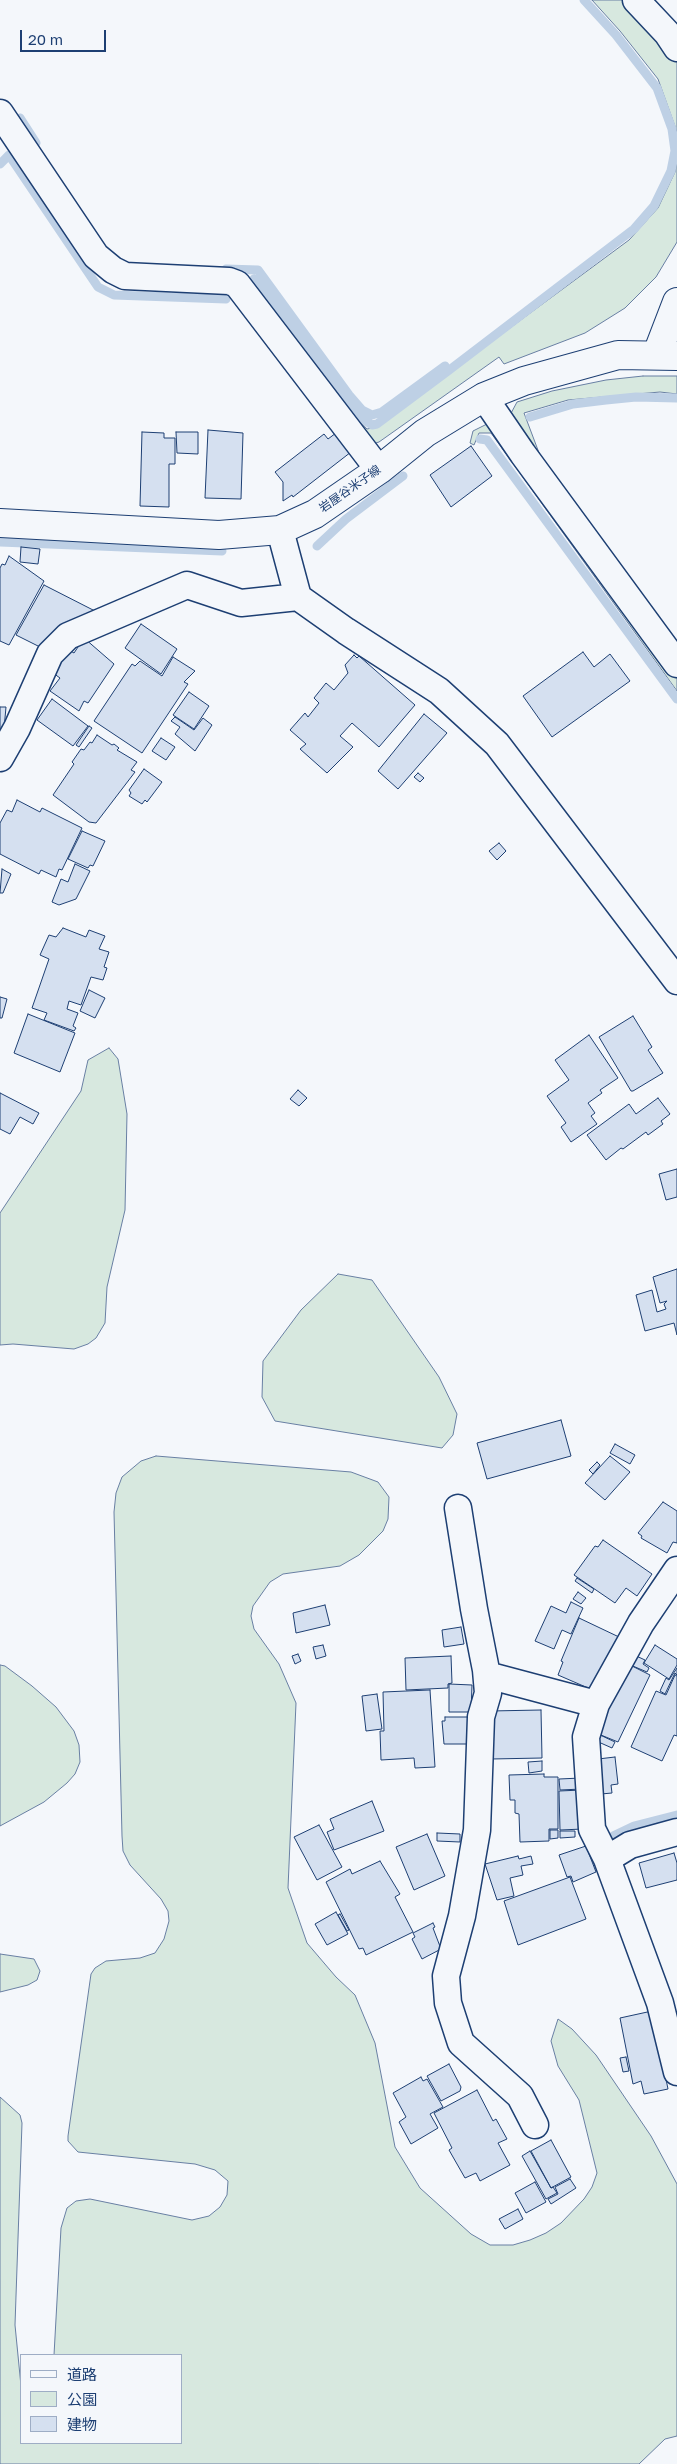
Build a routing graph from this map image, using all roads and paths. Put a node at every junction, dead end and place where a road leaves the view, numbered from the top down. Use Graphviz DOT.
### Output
graph roads {
  1 [pos="636,0"];
  2 [pos="677,48"];
  3 [pos="0,113"];
  4 [pos="677,302"];
  5 [pos="667,355"];
  6 [pos="484,397"];
  7 [pos="379,470"];
  8 [pos="0,523"];
  9 [pos="280,530"];
  10 [pos="298,597"];
  11 [pos="677,664"];
  12 [pos="0,758"];
  13 [pos="677,981"];
  14 [pos="458,1508"];
  15 [pos="677,1570"];
  16 [pos="487,1675"];
  17 [pos="596,1704"];
  18 [pos="677,1832"];
  19 [pos="607,1859"];
  20 [pos="677,2072"];
  21 [pos="535,2125"];
  1 -- 2 [label="street"];
  3 -- 7 [label="street"];
  4 -- 5 [label="main road"];
  5 -- 6 [label="main road, 岩屋谷米子線"];
  6 -- 7 [label="main road, 岩屋谷米子線"];
  6 -- 11 [label="street"];
  7 -- 9 [label="main road, 岩屋谷米子線"];
  8 -- 9 [label="main road, 岩屋谷米子線"];
  9 -- 10 [label="street"];
  10 -- 12 [label="street"];
  10 -- 13 [label="street"];
  14 -- 16 [label="street"];
  15 -- 17 [label="street"];
  16 -- 17 [label="street"];
  16 -- 21 [label="street"];
  17 -- 19 [label="street"];
  18 -- 19 [label="street"];
  19 -- 20 [label="street"];
}
